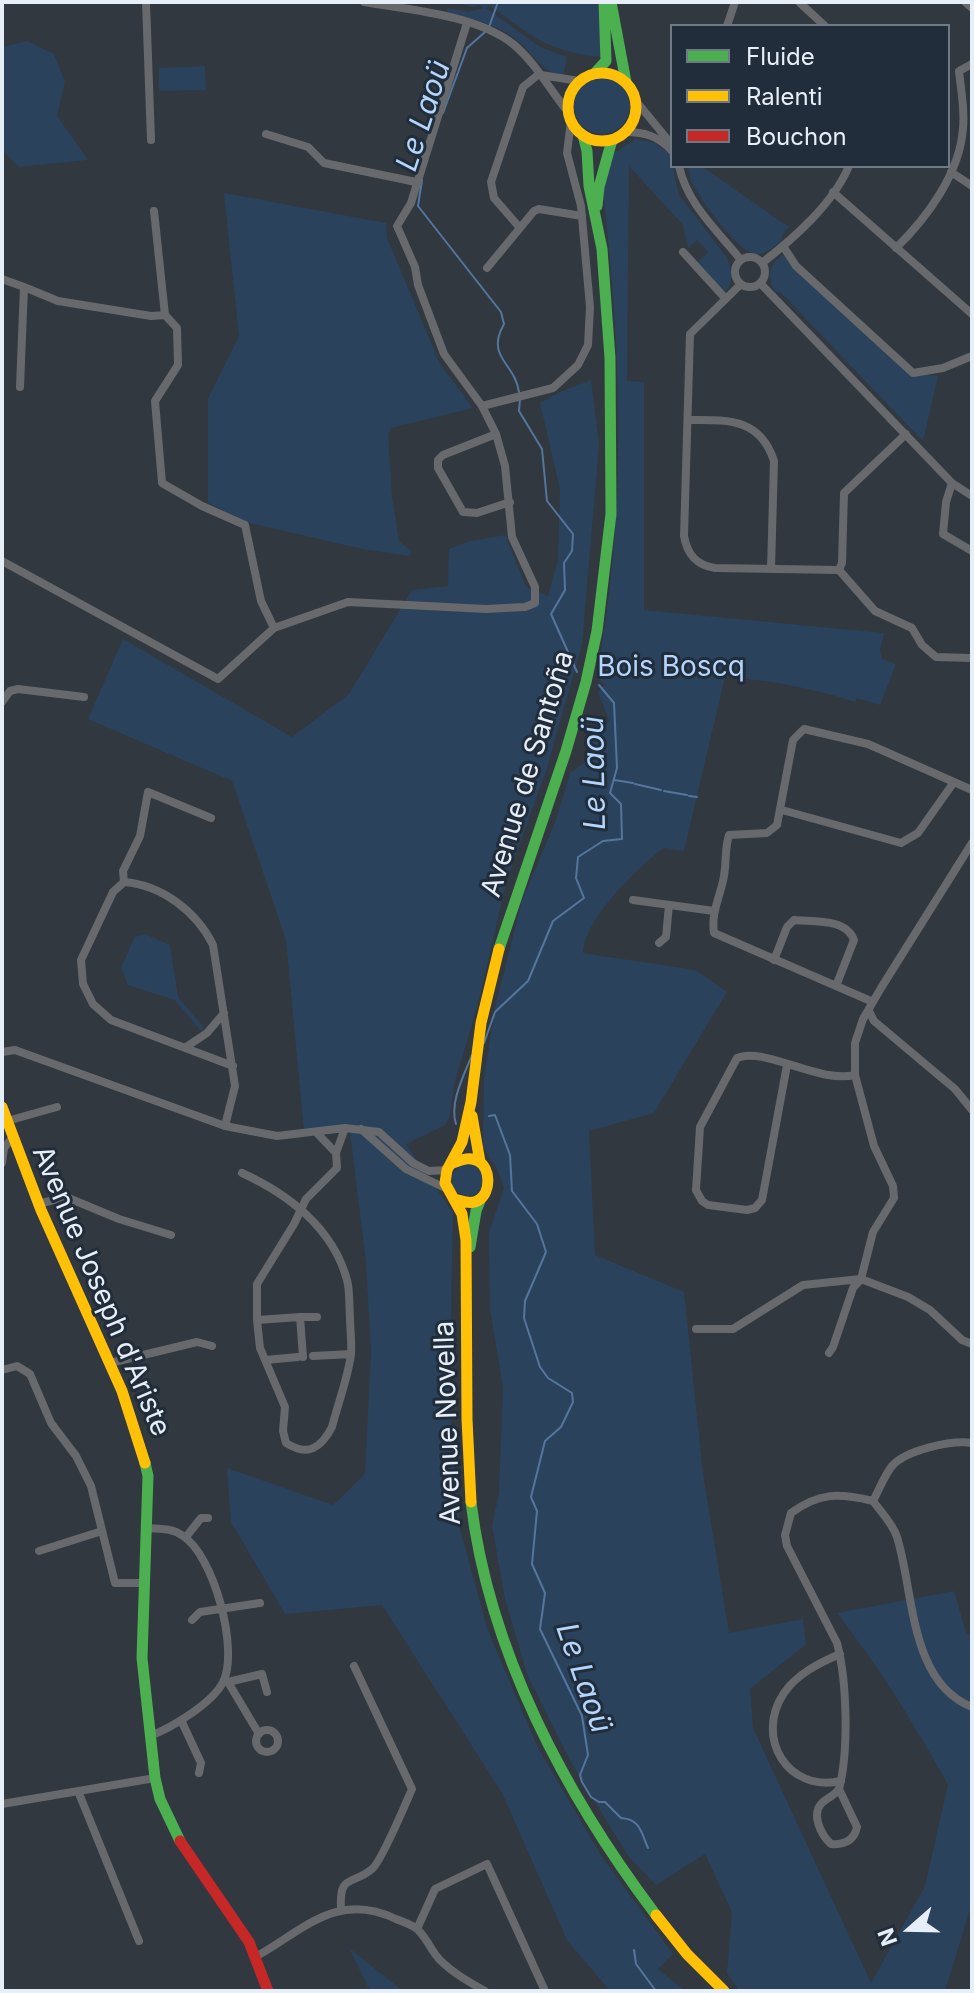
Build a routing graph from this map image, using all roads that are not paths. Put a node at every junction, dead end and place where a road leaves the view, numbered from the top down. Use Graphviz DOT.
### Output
graph roads {
  1 [pos="146,2"];
  2 [pos="364,2"];
  3 [pos="604,2"];
  4 [pos="611,2"];
  5 [pos="735,2"];
  6 [pos="799,2"];
  7 [pos="965,2"];
  8 [pos="972,8"];
  9 [pos="467,23"];
  10 [pos="728,24"];
  11 [pos="823,24"];
  12 [pos="972,64"];
  13 [pos="595,73"];
  14 [pos="539,74"];
  15 [pos="579,81"];
  16 [pos="626,82"];
  17 [pos="636,101"];
  18 [pos="570,116"];
  19 [pos="625,132"];
  20 [pos="266,134"];
  21 [pos="583,135"];
  22 [pos="151,140"];
  23 [pos="612,140"];
  24 [pos="670,143"];
  25 [pos="670,149"];
  26 [pos="679,168"];
  27 [pos="848,168"];
  28 [pos="951,172"];
  29 [pos="416,182"];
  30 [pos="972,186"];
  31 [pos="833,192"];
  32 [pos="154,211"];
  33 [pos="582,216"];
  34 [pos="596,218"];
  35 [pos="520,228"];
  36 [pos="783,246"];
  37 [pos="896,248"];
  38 [pos="683,252"];
  39 [pos="741,260"];
  40 [pos="762,263"];
  41 [pos="487,268"];
  42 [pos="2,279"];
  43 [pos="760,283"];
  44 [pos="741,284"];
  45 [pos="24,287"];
  46 [pos="725,298"];
  47 [pos="972,314"];
  48 [pos="165,315"];
  49 [pos="972,356"];
  50 [pos="20,387"];
  51 [pos="482,406"];
  52 [pos="688,420"];
  53 [pos="496,434"];
  54 [pos="906,434"];
  55 [pos="952,483"];
  56 [pos="972,496"];
  57 [pos="510,502"];
  58 [pos="972,551"];
  59 [pos="2,561"];
  60 [pos="771,569"];
  61 [pos="839,570"];
  62 [pos="274,628"];
  63 [pos="972,658"];
  64 [pos="84,697"];
  65 [pos="2,702"];
  66 [pos="954,782"];
  67 [pos="972,790"];
  68 [pos="782,810"];
  69 [pos="211,818"];
  70 [pos="972,843"];
  71 [pos="124,882"];
  72 [pos="633,900"];
  73 [pos="669,905"];
  74 [pos="714,911"];
  75 [pos="659,943"];
  76 [pos="774,960"];
  77 [pos="836,986"];
  78 [pos="871,1007"];
  79 [pos="224,1013"];
  80 [pos="186,1047"];
  81 [pos="2,1052"];
  82 [pos="787,1065"];
  83 [pos="233,1066"];
  84 [pos="855,1075"];
  85 [pos="471,1102"];
  86 [pos="2,1107"];
  87 [pos="57,1107"];
  88 [pos="972,1110"];
  89 [pos="7,1121"];
  90 [pos="225,1126"];
  91 [pos="345,1128"];
  92 [pos="360,1129"];
  93 [pos="316,1132"];
  94 [pos="12,1138"];
  95 [pos="336,1153"];
  96 [pos="480,1162"];
  97 [pos="2,1163"];
  98 [pos="450,1166"];
  99 [pos="242,1173"];
  100 [pos="450,1194"];
  101 [pos="481,1198"];
  102 [pos="38,1204"];
  103 [pos="301,1210"];
  104 [pos="171,1235"];
  105 [pos="467,1263"];
  106 [pos="861,1279"];
  107 [pos="300,1317"];
  108 [pos="317,1317"];
  109 [pos="257,1320"];
  110 [pos="696,1329"];
  111 [pos="972,1344"];
  112 [pos="212,1346"];
  113 [pos="829,1353"];
  114 [pos="351,1354"];
  115 [pos="313,1356"];
  116 [pos="265,1360"];
  117 [pos="110,1363"];
  118 [pos="2,1370"];
  119 [pos="972,1443"];
  120 [pos="873,1501"];
  121 [pos="208,1518"];
  122 [pos="148,1528"];
  123 [pos="102,1531"];
  124 [pos="186,1537"];
  125 [pos="39,1551"];
  126 [pos="145,1583"];
  127 [pos="260,1603"];
  128 [pos="221,1609"];
  129 [pos="192,1620"];
  130 [pos="840,1654"];
  131 [pos="354,1666"];
  132 [pos="226,1681"];
  133 [pos="267,1692"];
  134 [pos="972,1707"];
  135 [pos="181,1720"];
  136 [pos="259,1734"];
  137 [pos="150,1736"];
  138 [pos="199,1773"];
  139 [pos="155,1778"];
  140 [pos="840,1785"];
  141 [pos="78,1791"];
  142 [pos="2,1804"];
  143 [pos="341,1909"];
  144 [pos="417,1929"];
  145 [pos="139,1941"];
  146 [pos="257,1956"];
  147 [pos="268,1991"];
  148 [pos="485,1991"];
  149 [pos="545,1991"];
  150 [pos="724,1991"];
  1 -- 22 [label="street"];
  2 -- 9 [label="street"];
  3 -- 13 [label="main road"];
  4 -- 16 [label="main road"];
  5 -- 10 [label="street"];
  6 -- 11 [label="street"];
  7 -- 8 [label="street"];
  9 -- 14 [label="street"];
  9 -- 29 [label="street"];
  12 -- 28 [label="street"];
  13 -- 15 [label="main road"];
  13 -- 16 [label="main road"];
  14 -- 15 [label="street"];
  14 -- 18 [label="street"];
  14 -- 35 [label="street"];
  15 -- 18 [label="main road"];
  16 -- 17 [label="main road"];
  17 -- 19 [label="main road"];
  17 -- 24 [label="street"];
  18 -- 21 [label="main road"];
  18 -- 33 [label="street"];
  19 -- 23 [label="main road"];
  19 -- 25 [label="street"];
  20 -- 29 [label="street"];
  21 -- 23 [label="main road"];
  21 -- 34 [label="main road, Avenue de Santoña"];
  23 -- 34 [label="main road, Avenue de Santoña"];
  26 -- 39 [label="street"];
  27 -- 31 [label="street"];
  28 -- 30 [label="street"];
  28 -- 37 [label="street"];
  29 -- 51 [label="street"];
  31 -- 36 [label="street"];
  31 -- 37 [label="street"];
  32 -- 48 [label="street"];
  33 -- 35 [label="street"];
  33 -- 51 [label="street"];
  34 -- 85 [label="main road, Avenue de Santoña"];
  35 -- 41 [label="street"];
  36 -- 40 [label="street"];
  36 -- 49 [label="street"];
  37 -- 47 [label="street"];
  38 -- 46 [label="street"];
  39 -- 40 [label="street"];
  39 -- 44 [label="street"];
  40 -- 43 [label="street"];
  42 -- 45 [label="street"];
  43 -- 44 [label="street"];
  43 -- 54 [label="street"];
  44 -- 46 [label="street"];
  45 -- 48 [label="street"];
  45 -- 50 [label="street"];
  46 -- 52 [label="street"];
  48 -- 62 [label="street"];
  51 -- 53 [label="street"];
  52 -- 60 [label="street"];
  52 -- 60 [label="street"];
  53 -- 57 [label="street"];
  53 -- 57 [label="street"];
  54 -- 55 [label="street"];
  54 -- 61 [label="street"];
  55 -- 56 [label="street"];
  55 -- 58 [label="street"];
  57 -- 62 [label="street"];
  59 -- 62 [label="street"];
  60 -- 61 [label="street"];
  61 -- 63 [label="street"];
  64 -- 65 [label="street"];
  66 -- 67 [label="street"];
  66 -- 68 [label="street"];
  66 -- 68 [label="street"];
  68 -- 74 [label="street"];
  69 -- 71 [label="street"];
  70 -- 78 [label="street"];
  71 -- 79 [label="street"];
  71 -- 80 [label="street"];
  72 -- 73 [label="street"];
  73 -- 74 [label="street"];
  73 -- 75 [label="street"];
  74 -- 76 [label="street"];
  76 -- 77 [label="street"];
  76 -- 77 [label="street"];
  77 -- 78 [label="street"];
  78 -- 84 [label="street"];
  78 -- 88 [label="street"];
  79 -- 80 [label="street"];
  79 -- 83 [label="street"];
  80 -- 83 [label="street"];
  81 -- 90 [label="street"];
  82 -- 82 [label="street"];
  82 -- 84 [label="street"];
  83 -- 90 [label="street"];
  84 -- 106 [label="street"];
  85 -- 96 [label="main road, Avenue de Santoña"];
  85 -- 98 [label="main road, Avenue de Santoña"];
  86 -- 89 [label="main road, Avenue Joseph d'Ariste"];
  87 -- 89 [label="street"];
  89 -- 94 [label="main road, Avenue Joseph d'Ariste"];
  90 -- 93 [label="street"];
  91 -- 92 [label="street"];
  91 -- 93 [label="street"];
  91 -- 95 [label="street"];
  92 -- 98 [label="street"];
  92 -- 100 [label="street"];
  93 -- 95 [label="street"];
  94 -- 97 [label="street"];
  94 -- 102 [label="main road, Avenue Joseph d'Ariste"];
  95 -- 103 [label="street"];
  96 -- 98 [label="main road"];
  96 -- 101 [label="main road"];
  98 -- 100 [label="main road"];
  99 -- 103 [label="street"];
  100 -- 101 [label="main road"];
  100 -- 105 [label="main road, Avenue Novella"];
  101 -- 105 [label="main road, Avenue Novella"];
  102 -- 104 [label="street"];
  102 -- 117 [label="main road, Avenue Joseph d'Ariste"];
  103 -- 109 [label="street"];
  103 -- 114 [label="street"];
  105 -- 150 [label="main road, Avenue Novella"];
  106 -- 110 [label="street"];
  106 -- 111 [label="street"];
  106 -- 113 [label="street"];
  107 -- 108 [label="street"];
  107 -- 109 [label="street"];
  107 -- 116 [label="street"];
  109 -- 116 [label="street"];
  112 -- 117 [label="street"];
  114 -- 115 [label="street"];
  114 -- 116 [label="street"];
  117 -- 122 [label="main road, Avenue Joseph d'Ariste"];
  118 -- 123 [label="street"];
  119 -- 120 [label="street"];
  120 -- 130 [label="street"];
  120 -- 134 [label="street"];
  121 -- 124 [label="street"];
  122 -- 124 [label="street"];
  122 -- 126 [label="main road, Avenue Joseph d'Ariste"];
  123 -- 125 [label="street"];
  123 -- 126 [label="street"];
  124 -- 128 [label="street"];
  126 -- 137 [label="main road, Avenue Joseph d'Ariste"];
  127 -- 128 [label="street"];
  128 -- 129 [label="street"];
  128 -- 132 [label="street"];
  130 -- 140 [label="street"];
  130 -- 140 [label="street"];
  131 -- 143 [label="street"];
  132 -- 133 [label="street"];
  132 -- 135 [label="street"];
  132 -- 136 [label="street"];
  135 -- 137 [label="street"];
  135 -- 138 [label="street"];
  137 -- 139 [label="main road, Avenue Joseph d'Ariste"];
  139 -- 141 [label="street"];
  139 -- 146 [label="main road, Avenue Joseph d'Ariste"];
  140 -- 140 [label="street"];
  141 -- 142 [label="street"];
  141 -- 145 [label="street"];
  143 -- 144 [label="street"];
  143 -- 146 [label="street"];
  144 -- 148 [label="street"];
  144 -- 149 [label="street"];
  146 -- 147 [label="main road, Avenue Joseph d'Ariste"];
}
